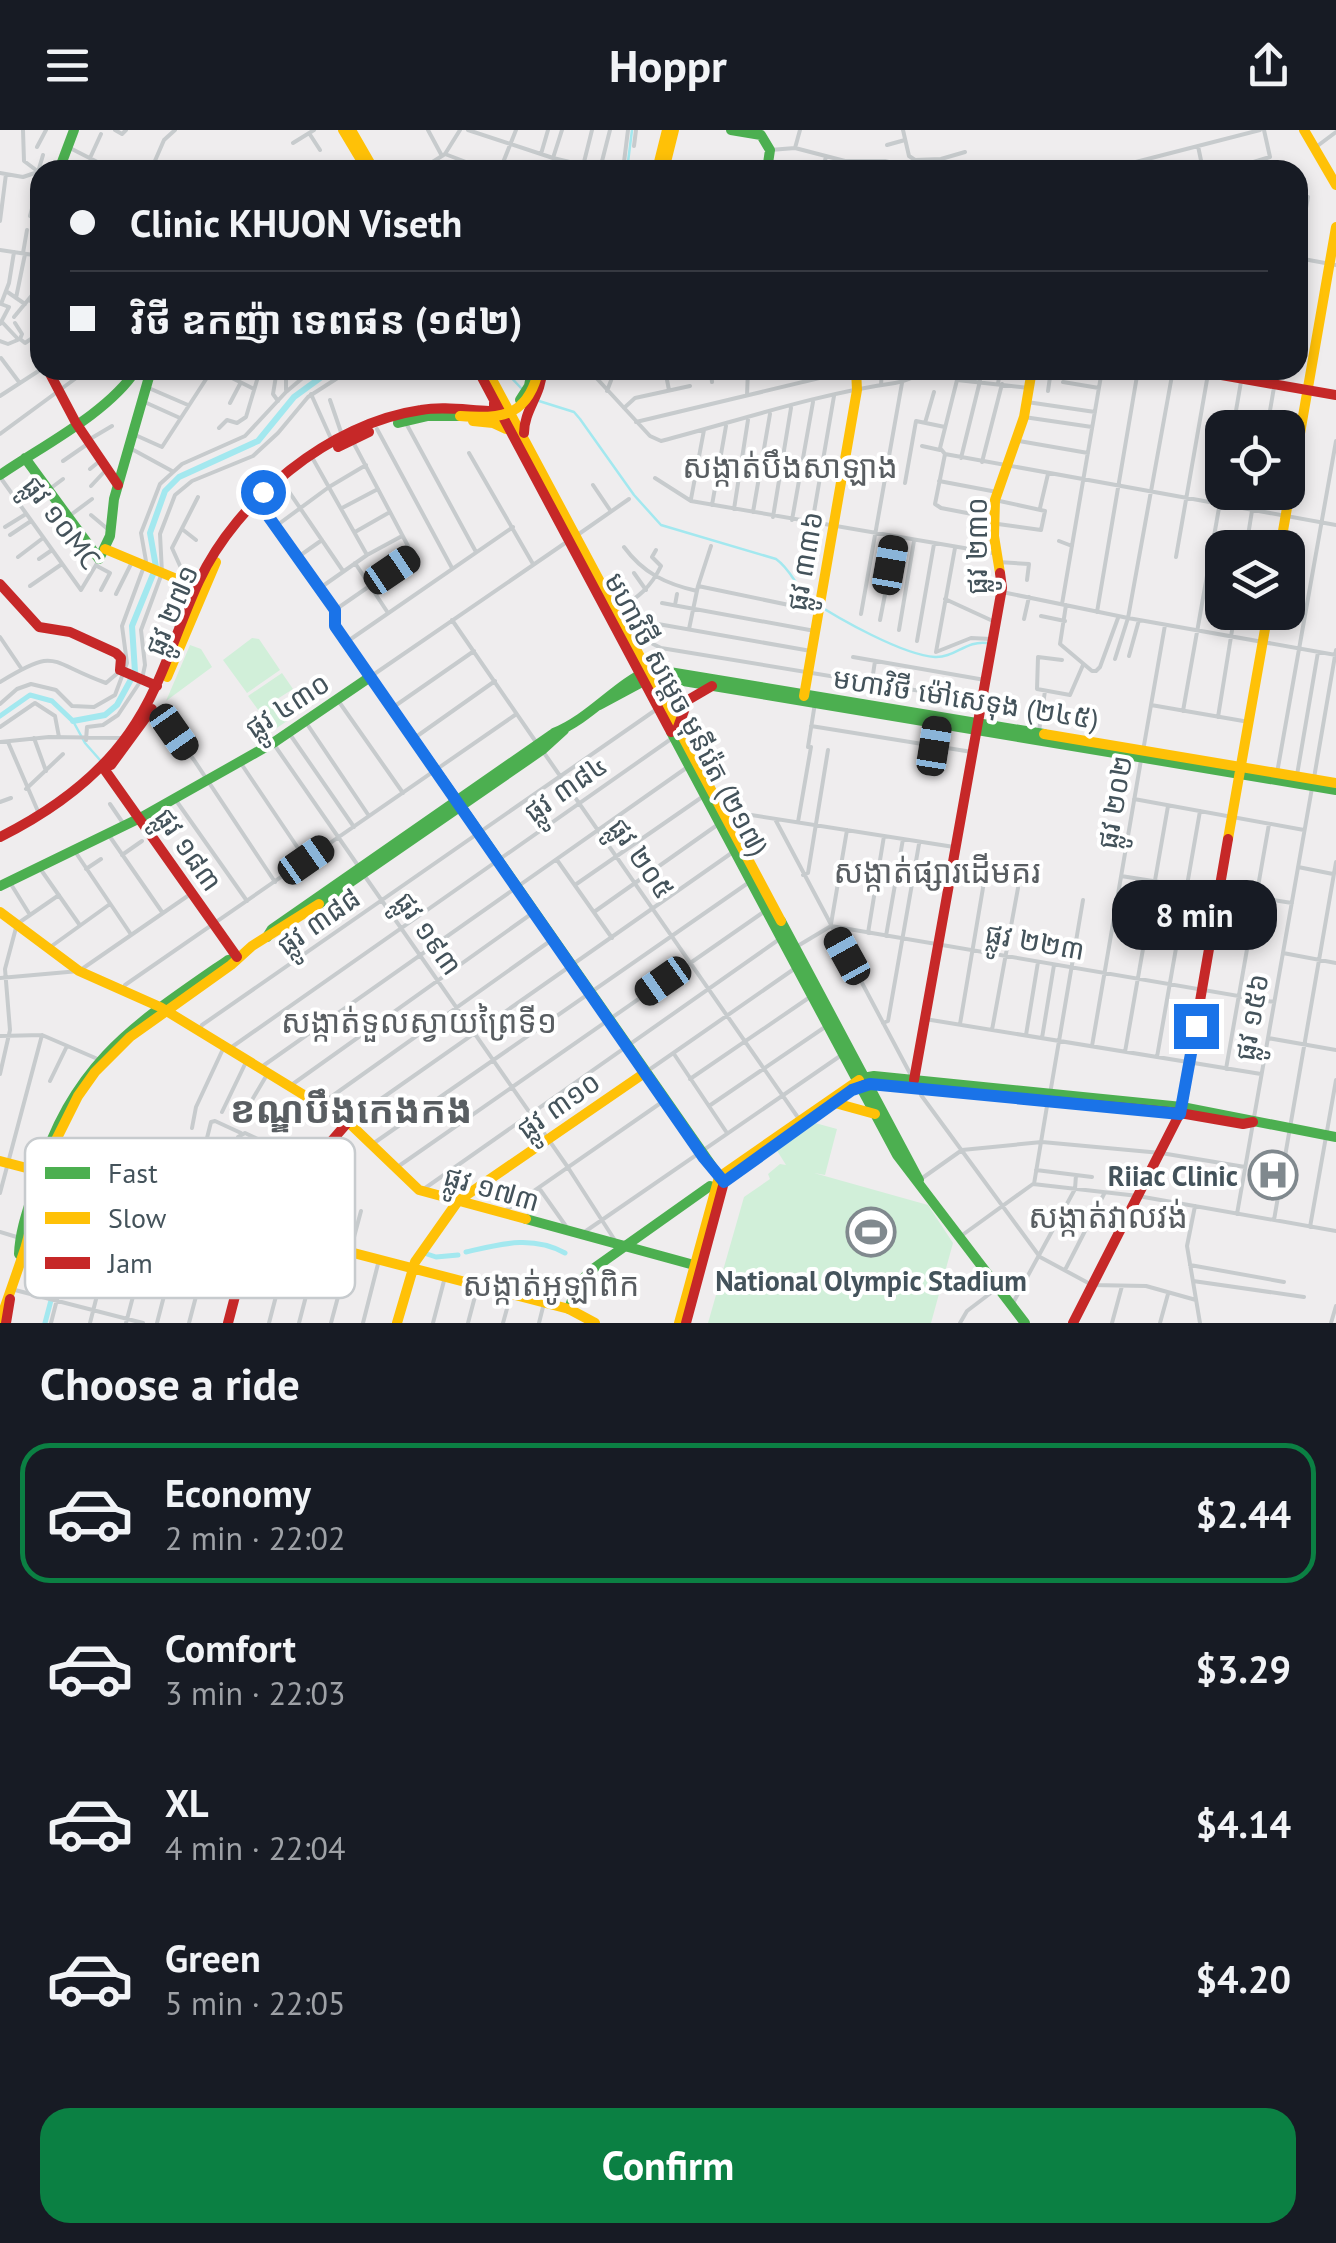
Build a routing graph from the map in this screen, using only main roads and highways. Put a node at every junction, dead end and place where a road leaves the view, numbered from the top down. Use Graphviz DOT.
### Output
graph roads {
  1 [pos="74,130"];
  2 [pos="347,130"];
  3 [pos="670,130"];
  4 [pos="731,130"];
  5 [pos="1307,130"];
  6 [pos="762,132"];
  7 [pos="1316,147"];
  8 [pos="62,160"];
  9 [pos="364,160"];
  10 [pos="662,160"];
  11 [pos="768,160"];
  12 [pos="1336,174"];
  13 [pos="1336,185"];
  14 [pos="1336,227"];
  15 [pos="1333,264"];
  16 [pos="52,380"];
  17 [pos="129,380"];
  18 [pos="147,380"];
  19 [pos="487,380"];
  20 [pos="532,380"];
  21 [pos="536,380"];
  22 [pos="538,380"];
  23 [pos="856,380"];
  24 [pos="1030,380"];
  25 [pos="1261,380"];
  26 [pos="1308,390"];
  27 [pos="1336,394"];
  28 [pos="499,402"];
  29 [pos="518,414"];
  30 [pos="405,418"];
  31 [pos="76,423"];
  32 [pos="512,436"];
  33 [pos="343,440"];
  34 [pos="24,458"];
  35 [pos="313,458"];
  36 [pos="532,459"];
  37 [pos="0,476"];
  38 [pos="119,486"];
  39 [pos="258,501"];
  40 [pos="1283,530"];
  41 [pos="571,538"];
  42 [pos="100,558"];
  43 [pos="0,584"];
  44 [pos="196,587"];
  45 [pos="1265,630"];
  46 [pos="644,675"];
  47 [pos="370,677"];
  48 [pos="157,686"];
  49 [pos="712,686"];
  50 [pos="807,699"];
  51 [pos="151,703"];
  52 [pos="977,727"];
  53 [pos="677,733"];
  54 [pos="1142,754"];
  55 [pos="105,768"];
  56 [pos="1241,770"];
  57 [pos="1313,782"];
  58 [pos="1336,786"];
  59 [pos="458,804"];
  60 [pos="140,818"];
  61 [pos="721,818"];
  62 [pos="0,840"];
  63 [pos="754,880"];
  64 [pos="4,884"];
  65 [pos="769,909"];
  66 [pos="0,912"];
  67 [pos="237,958"];
  68 [pos="163,1009"];
  69 [pos="646,1072"];
  70 [pos="862,1082"];
  71 [pos="918,1084"];
  72 [pos="834,1103"];
  73 [pos="1181,1110"];
  74 [pos="876,1114"];
  75 [pos="348,1122"];
  76 [pos="1331,1136"];
  77 [pos="53,1138"];
  78 [pos="334,1138"];
  79 [pos="919,1180"];
  80 [pos="719,1184"];
  81 [pos="458,1201"];
  82 [pos="25,1228"];
  83 [pos="621,1246"];
  84 [pos="25,1248"];
  85 [pos="355,1253"];
  86 [pos="19,1259"];
  87 [pos="694,1265"];
  88 [pos="412,1268"];
  89 [pos="234,1298"];
  90 [pos="1010,1307"];
  91 [pos="575,1315"];
  92 [pos="3,1320"];
  93 [pos="228,1323"];
  94 [pos="397,1323"];
  95 [pos="595,1323"];
  96 [pos="683,1323"];
  97 [pos="1016,1323"];
  98 [pos="1025,1323"];
  99 [pos="1073,1323"];
  1 -- 8 [label="main road"];
  2 -- 9 [label="main road"];
  3 -- 10 [label="main road"];
  4 -- 6 [label="main road"];
  5 -- 7 [label="main road"];
  6 -- 11 [label="main road"];
  7 -- 12 [label="main road"];
  7 -- 13 [label="main road"];
  14 -- 15 [label="main road"];
  15 -- 26 [label="main road"];
  16 -- 31 [label="main road"];
  17 -- 31 [label="main road"];
  18 -- 38 [label="main road, ផ្លូវ ១០MC"];
  19 -- 28 [label="main road"];
  20 -- 30 [label="main road, bridge"];
  21 -- 29 [label="main road"];
  22 -- 36 [label="main road"];
  23 -- 50 [label="main road, ផ្លូវ ៣៣៦"];
  24 -- 52 [label="main road, ផ្លូវ ២៣០"];
  25 -- 26 [label="main road"];
  26 -- 27 [label="main road"];
  26 -- 40 [label="main road"];
  28 -- 30 [label="main road"];
  28 -- 32 [label="main road, មហាវិថី សម្តេច មុនីរ៉េត (២១៧)"];
  28 -- 36 [label="main road, មហាវិថី សម្តេច មុនីរ៉េត (២១៧)"];
  30 -- 32 [label="main road"];
  30 -- 33 [label="main road, ផ្លូវ ២៧១"];
  30 -- 33 [label="main road, ផ្លូវ ២៧១"];
  31 -- 34 [label="main road"];
  31 -- 38 [label="main road"];
  32 -- 41 [label="main road, មហាវិថី សម្តេច មុនីរ៉េត (២១៧)"];
  33 -- 35 [label="main road, ផ្លូវ ២៧១"];
  33 -- 35 [label="main road, ផ្លូវ ២៧១"];
  34 -- 37 [label="main road"];
  34 -- 42 [label="main road"];
  35 -- 39 [label="main road, ផ្លូវ ២៧១"];
  35 -- 39 [label="main road, ផ្លូវ ២៧១"];
  36 -- 41 [label="main road, មហាវិថី សម្តេច មុនីរ៉េត (២១៧)"];
  38 -- 42 [label="main road, ផ្លូវ ១០MC"];
  39 -- 44 [label="main road, ផ្លូវ ២៧១"];
  39 -- 47 [label="main road"];
  39 -- 51 [label="main road, ផ្លូវ ២៧១"];
  41 -- 46 [label="main road, មហាវិថី សម្តេច មុនីរ៉េត (២១៧)"];
  41 -- 46 [label="main road, មហាវិថី សម្តេច មុនីរ៉េត (២១៧)"];
  42 -- 44 [label="main road"];
  43 -- 48 [label="main road"];
  44 -- 48 [label="main road, ផ្លូវ ២៧១"];
  45 -- 56 [label="main road"];
  46 -- 49 [label="main road, មហាវិថី ម៉ៅសេទុង (២៤៥)"];
  46 -- 50 [label="main road, មហាវិថី ម៉ៅសេទុង (២៤៥)"];
  46 -- 53 [label="main road, មហាវិថី សម្តេច មុនីរ៉េត (២១៧)"];
  46 -- 53 [label="main road, មហាវិថី សម្តេច មុនីរ៉េត (២១៧)"];
  46 -- 59 [label="main road"];
  47 -- 59 [label="main road"];
  47 -- 60 [label="main road, ផ្លូវ ៤៣០"];
  48 -- 51 [label="main road, ផ្លូវ ២៧១"];
  49 -- 50 [label="main road, មហាវិថី ម៉ៅសេទុង (២៤៥)"];
  49 -- 53 [label="main road"];
  50 -- 52 [label="main road, មហាវិថី ម៉ៅសេទុង (២៤៥)"];
  50 -- 52 [label="main road, មហាវិថី ម៉ៅសេទុង (២៤៥)"];
  51 -- 55 [label="main road, ផ្លូវ ២៧១"];
  51 -- 55 [label="main road, ផ្លូវ ២៧១"];
  52 -- 54 [label="main road, មហាវិថី ម៉ៅសេទុង (២៤៥)"];
  52 -- 54 [label="main road, មហាវិថី ម៉ៅសេទុង (២៤៥)"];
  52 -- 71 [label="main road, ផ្លូវ ២៣០"];
  53 -- 61 [label="main road, មហាវិថី សម្តេច មុនីរ៉េត (២១៧)"];
  53 -- 61 [label="main road, មហាវិថី សម្តេច មុនីរ៉េត (២១៧)"];
  54 -- 56 [label="main road, មហាវិថី ម៉ៅសេទុង (២៤៥)"];
  55 -- 60 [label="main road, ផ្លូវ ១៨៣"];
  55 -- 62 [label="main road, ផ្លូវ ២៧១"];
  55 -- 62 [label="main road, ផ្លូវ ២៧១"];
  56 -- 57 [label="main road, មហាវិថី ម៉ៅសេទុង (២៤៥)"];
  56 -- 57 [label="main road, មហាវិថី ម៉ៅសេទុង (២៤៥)"];
  56 -- 73 [label="main road"];
  57 -- 58 [label="main road, មហាវិថី ម៉ៅសេទុង (២៤៥)"];
  59 -- 67 [label="main road"];
  59 -- 69 [label="main road"];
  60 -- 64 [label="main road, ផ្លូវ ៤៣០"];
  60 -- 67 [label="main road, ផ្លូវ ១៨៣"];
  61 -- 63 [label="main road, មហាវិថី សម្តេច មុនីរ៉េត (២១៧)"];
  61 -- 63 [label="main road, មហាវិថី សម្តេច មុនីរ៉េត (២១៧)"];
  63 -- 65 [label="main road, មហាវិថី សម្តេច មុនីរ៉េត (២១៧)"];
  65 -- 70 [label="main road, មហាវិថី សម្តេច មុនីរ៉េត (២១៧)"];
  65 -- 70 [label="main road, មហាវិថី សម្តេច មុនីរ៉េត (២១៧)"];
  66 -- 68 [label="main road, ផ្លូវ ១៧៣"];
  67 -- 68 [label="main road"];
  68 -- 75 [label="main road, ផ្លូវ ១៧៣"];
  68 -- 77 [label="main road"];
  69 -- 80 [label="main road"];
  69 -- 81 [label="main road, ផ្លូវ ៣១០"];
  70 -- 71 [label="main road"];
  70 -- 72 [label="main road"];
  70 -- 74 [label="main road"];
  70 -- 79 [label="main road"];
  70 -- 80 [label="main road"];
  71 -- 73 [label="main road"];
  72 -- 74 [label="main road"];
  72 -- 80 [label="main road"];
  73 -- 76 [label="main road"];
  73 -- 99 [label="main road"];
  74 -- 79 [label="main road"];
  75 -- 78 [label="main road"];
  75 -- 81 [label="main road, ផ្លូវ ១៧៣"];
  79 -- 90 [label="main road"];
  80 -- 83 [label="main road"];
  80 -- 87 [label="main road"];
  80 -- 96 [label="main road"];
  81 -- 83 [label="main road, ផ្លូវ ១៧៣"];
  81 -- 88 [label="main road, ផ្លូវ ៣១០"];
  82 -- 86 [label="main road"];
  83 -- 87 [label="main road, ផ្លូវ ១៧៣"];
  83 -- 91 [label="main road"];
  84 -- 86 [label="main road"];
  85 -- 88 [label="main road"];
  86 -- 92 [label="main road"];
  87 -- 96 [label="main road"];
  88 -- 91 [label="main road"];
  88 -- 94 [label="main road, ផ្លូវ ៣១០"];
  89 -- 93 [label="main road"];
  90 -- 97 [label="main road"];
  90 -- 98 [label="main road"];
  91 -- 95 [label="main road"];
}
